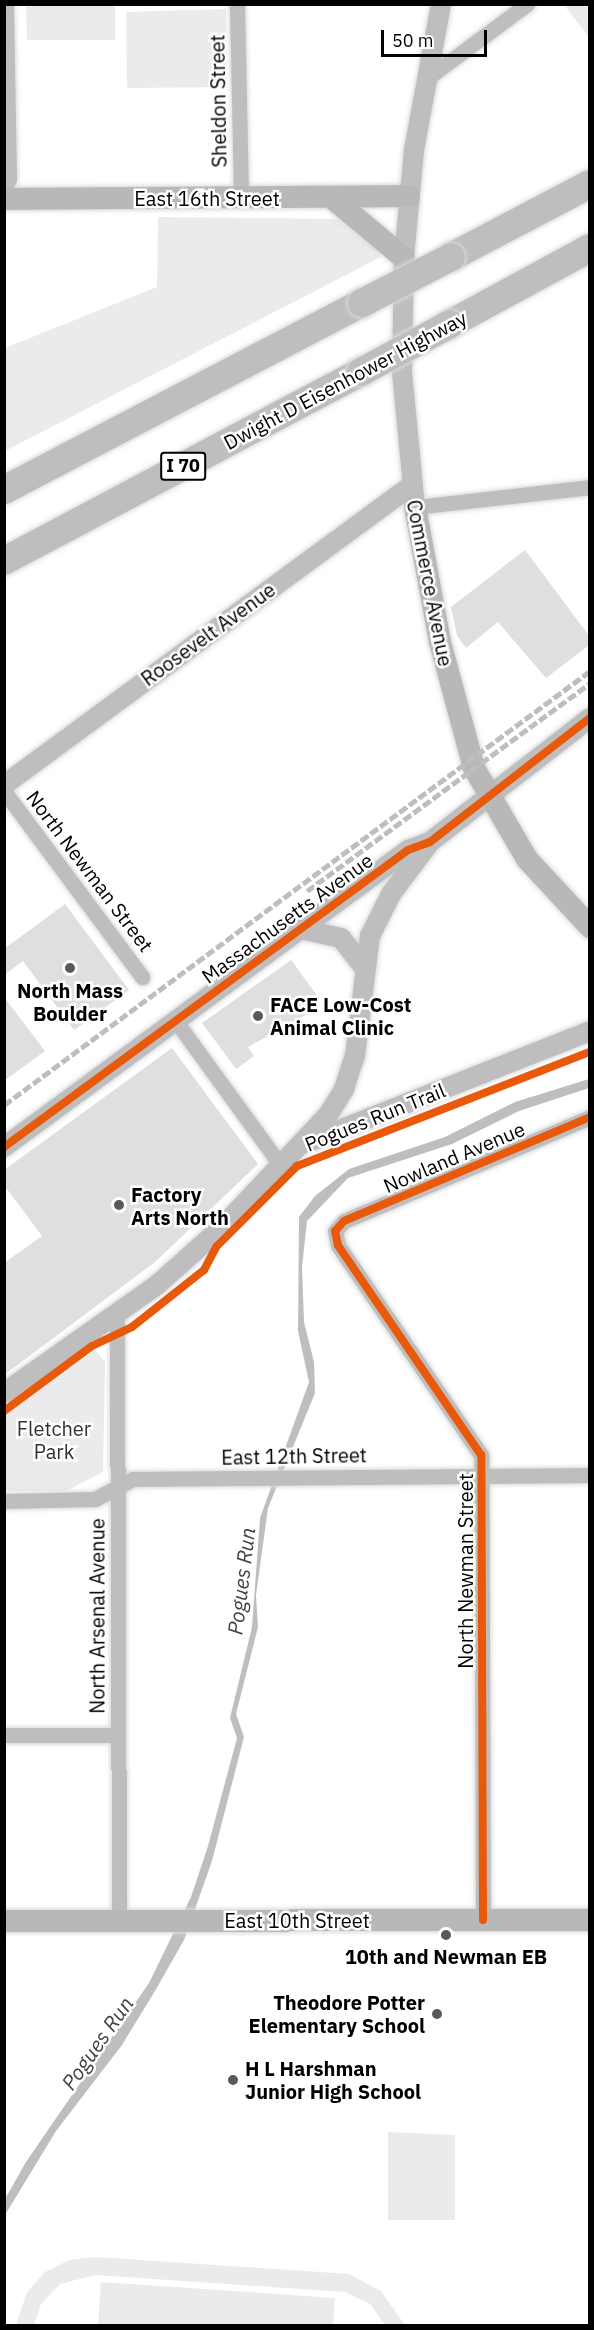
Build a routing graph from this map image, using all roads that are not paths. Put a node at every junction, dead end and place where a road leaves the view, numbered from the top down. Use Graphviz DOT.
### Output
graph roads {
  1 [pos="6,4"];
  2 [pos="237,4"];
  3 [pos="441,4"];
  4 [pos="526,4"];
  5 [pos="426,79"];
  6 [pos="590,184"];
  7 [pos="4,188"];
  8 [pos="409,196"];
  9 [pos="241,197"];
  10 [pos="331,197"];
  11 [pos="4,199"];
  12 [pos="590,248"];
  13 [pos="404,258"];
  14 [pos="590,488"];
  15 [pos="4,490"];
  16 [pos="414,496"];
  17 [pos="4,561"];
  18 [pos="590,718"];
  19 [pos="4,785"];
  20 [pos="4,791"];
  21 [pos="489,797"];
  22 [pos="430,842"];
  23 [pos="590,927"];
  24 [pos="300,929"];
  25 [pos="363,966"];
  26 [pos="142,977"];
  27 [pos="176,1020"];
  28 [pos="590,1031"];
  29 [pos="590,1117"];
  30 [pos="303,1144"];
  31 [pos="4,1147"];
  32 [pos="281,1166"];
  33 [pos="335,1231"];
  34 [pos="117,1312"];
  35 [pos="4,1393"];
  36 [pos="481,1475"];
  37 [pos="590,1475"];
  38 [pos="117,1486"];
  39 [pos="4,1501"];
  40 [pos="4,1735"];
  41 [pos="118,1735"];
  42 [pos="119,1920"];
  43 [pos="483,1920"];
  44 [pos="590,1920"];
  45 [pos="4,1921"];
  1 -- 7 [label="street"];
  2 -- 9 [label="street, Sheldon Street"];
  3 -- 5 [label="street"];
  4 -- 5 [label="street"];
  5 -- 8 [label="street"];
  6 -- 15 [label="highway, bridge"];
  8 -- 10 [label="main road, East 16th Street"];
  8 -- 13 [label="street, Commerce Avenue"];
  9 -- 10 [label="main road, East 16th Street"];
  9 -- 11 [label="main road, East 16th Street"];
  10 -- 13 [label="main road"];
  12 -- 17 [label="highway, Dwight D Eisenhower Highway / I 70, bridge"];
  13 -- 16 [label="street, Commerce Avenue"];
  14 -- 16 [label="street"];
  16 -- 19 [label="street, Roosevelt Avenue"];
  16 -- 21 [label="main road, Commerce Avenue"];
  18 -- 21 [label="street, Massachusetts Avenue"];
  20 -- 26 [label="street, North Newman Street"];
  21 -- 22 [label="street, Massachusetts Avenue"];
  21 -- 23 [label="main road, Commerce Avenue"];
  22 -- 24 [label="street, Massachusetts Avenue"];
  22 -- 25 [label="street"];
  24 -- 25 [label="street"];
  24 -- 27 [label="street, Massachusetts Avenue"];
  25 -- 30 [label="street"];
  27 -- 31 [label="street, Massachusetts Avenue"];
  27 -- 32 [label="street"];
  28 -- 30 [label="street"];
  29 -- 33 [label="street, Nowland Avenue"];
  30 -- 32 [label="street"];
  32 -- 34 [label="street"];
  33 -- 36 [label="street, North Newman Street"];
  34 -- 35 [label="street"];
  34 -- 38 [label="street, North Arsenal Avenue"];
  36 -- 37 [label="street, East 12th Street"];
  36 -- 38 [label="street, East 12th Street"];
  36 -- 43 [label="street, North Newman Street"];
  38 -- 39 [label="street, East 12th Street"];
  38 -- 41 [label="street, North Arsenal Avenue"];
  40 -- 41 [label="street"];
  41 -- 42 [label="street, North Arsenal Avenue"];
  42 -- 43 [label="main road, East 10th Street"];
  42 -- 45 [label="main road, East 10th Street"];
  43 -- 44 [label="main road, East 10th Street"];
}
